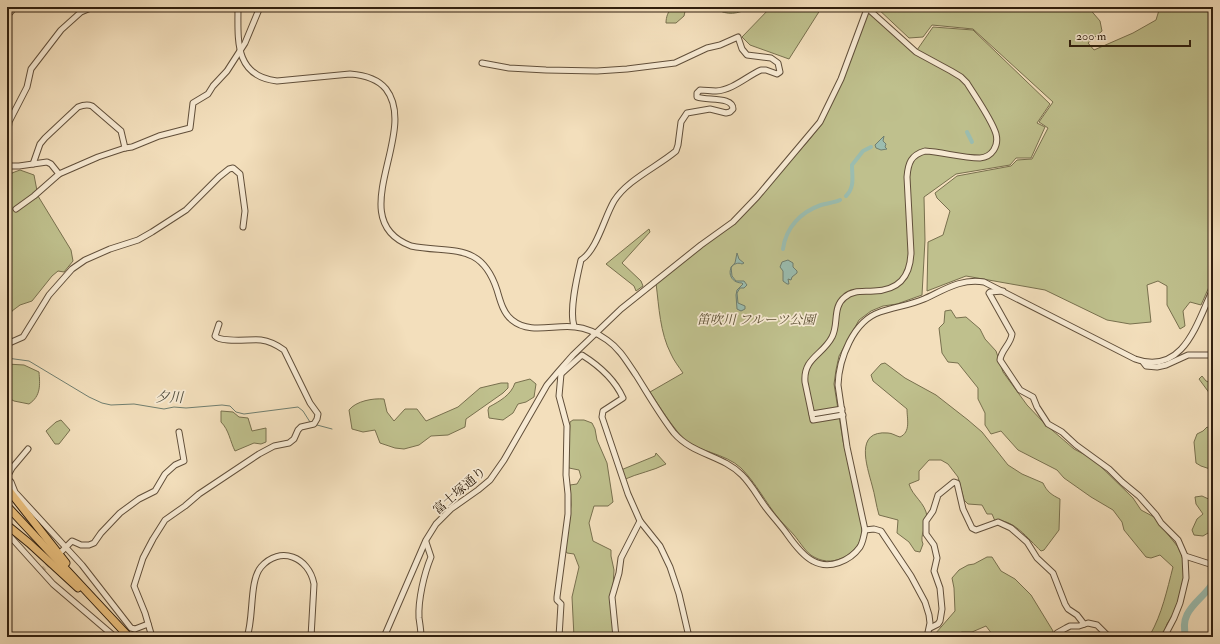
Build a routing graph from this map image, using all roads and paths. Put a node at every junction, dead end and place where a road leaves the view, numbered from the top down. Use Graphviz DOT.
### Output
graph roads {
  1 [pos="15,7"];
  2 [pos="93,7"];
  3 [pos="238,7"];
  4 [pos="260,7"];
  5 [pos="867,8"];
  6 [pos="7,16"];
  7 [pos="240,52"];
  8 [pos="482,63"];
  9 [pos="7,140"];
  10 [pos="125,148"];
  11 [pos="33,164"];
  12 [pos="7,166"];
  13 [pos="59,174"];
  14 [pos="16,209"];
  15 [pos="243,227"];
  16 [pos="1213,289"];
  17 [pos="1004,291"];
  18 [pos="219,324"];
  19 [pos="574,326"];
  20 [pos="597,334"];
  21 [pos="7,344"];
  22 [pos="1213,355"];
  23 [pos="1143,362"];
  24 [pos="560,373"];
  25 [pos="842,409"];
  26 [pos="843,415"];
  27 [pos="812,417"];
  28 [pos="179,432"];
  29 [pos="28,449"];
  30 [pos="9,467"];
  31 [pos="7,478"];
  32 [pos="7,488"];
  33 [pos="10,509"];
  34 [pos="640,521"];
  35 [pos="7,525"];
  36 [pos="866,530"];
  37 [pos="7,533"];
  38 [pos="426,542"];
  39 [pos="66,547"];
  40 [pos="61,552"];
  41 [pos="1185,556"];
  42 [pos="1213,565"];
  43 [pos="95,600"];
  44 [pos="111,618"];
  45 [pos="148,624"];
  46 [pos="1084,624"];
  47 [pos="930,628"];
  48 [pos="115,637"];
  49 [pos="129,637"];
  50 [pos="152,637"];
  51 [pos="247,637"];
  52 [pos="311,637"];
  53 [pos="384,637"];
  54 [pos="420,637"];
  55 [pos="558,637"];
  56 [pos="616,637"];
  57 [pos="689,637"];
  58 [pos="927,637"];
  59 [pos="1054,637"];
  60 [pos="1109,637"];
  61 [pos="1164,637"];
  1 -- 6 [label="street"];
  2 -- 9 [label="street"];
  3 -- 7 [label="street"];
  4 -- 7 [label="street"];
  5 -- 20 [label="street, 富士塚通り"];
  5 -- 27 [label="street"];
  7 -- 10 [label="street"];
  7 -- 19 [label="street"];
  8 -- 19 [label="street"];
  10 -- 11 [label="street"];
  10 -- 13 [label="street"];
  11 -- 12 [label="street"];
  11 -- 13 [label="street"];
  13 -- 14 [label="street"];
  15 -- 21 [label="street"];
  16 -- 23 [label="street"];
  17 -- 23 [label="street"];
  17 -- 25 [label="street"];
  17 -- 41 [label="street"];
  18 -- 45 [label="street"];
  19 -- 20 [label="street"];
  20 -- 24 [label="street, 富士塚通り"];
  20 -- 36 [label="street"];
  22 -- 23 [label="street"];
  24 -- 34 [label="street"];
  24 -- 38 [label="street, 富士塚通り"];
  24 -- 55 [label="street"];
  25 -- 26 [label="street"];
  25 -- 27 [label="street"];
  26 -- 27 [label="street"];
  26 -- 36 [label="street"];
  28 -- 39 [label="street"];
  29 -- 30 [label="street"];
  30 -- 31 [label="street"];
  31 -- 39 [label="street"];
  32 -- 43 [label="highway"];
  33 -- 43 [label="highway"];
  34 -- 56 [label="street"];
  34 -- 57 [label="street"];
  35 -- 44 [label="highway"];
  36 -- 47 [label="street"];
  37 -- 48 [label="street"];
  38 -- 53 [label="street, 富士塚通り"];
  38 -- 54 [label="street"];
  39 -- 40 [label="street"];
  39 -- 45 [label="street"];
  41 -- 42 [label="street"];
  41 -- 61 [label="street"];
  43 -- 44 [label="highway"];
  44 -- 49 [label="highway"];
  45 -- 50 [label="street"];
  46 -- 47 [label="street"];
  46 -- 59 [label="street"];
  46 -- 60 [label="street"];
  47 -- 58 [label="street"];
  51 -- 52 [label="street"];
}
